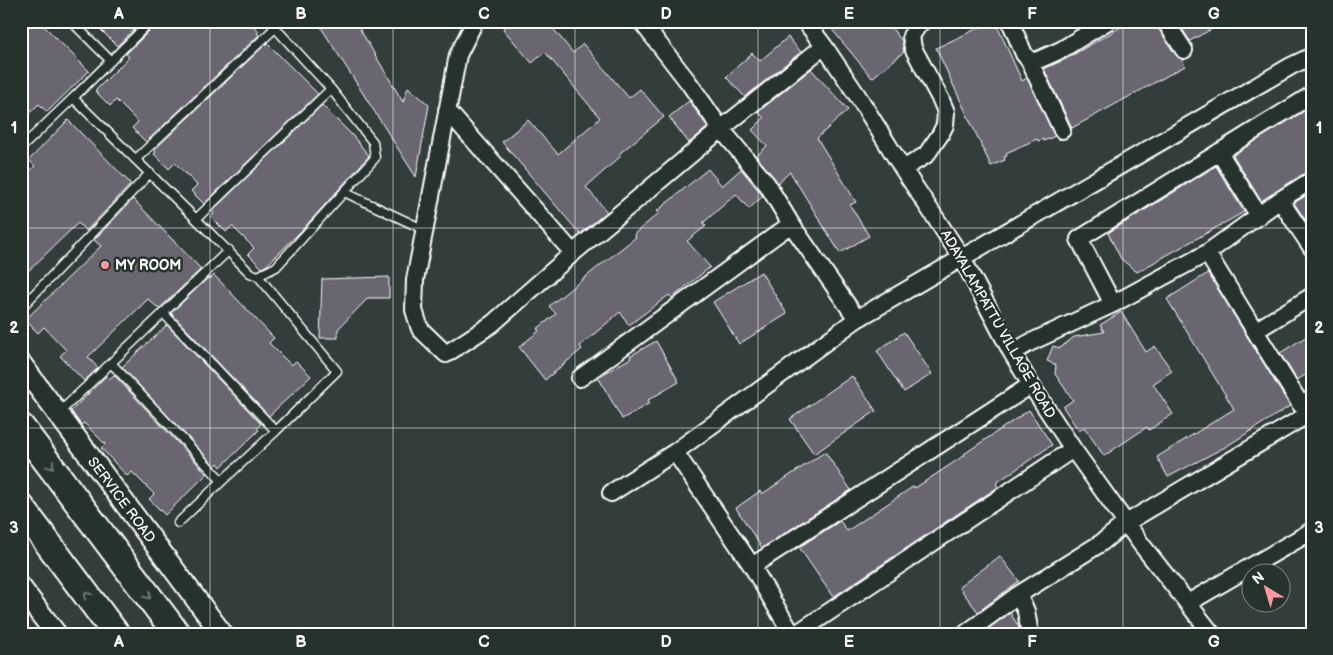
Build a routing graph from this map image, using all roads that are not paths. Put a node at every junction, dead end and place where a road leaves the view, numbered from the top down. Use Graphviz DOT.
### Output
graph roads {
  1 [pos="71,21"];
  2 [pos="151,21"];
  3 [pos="269,21"];
  4 [pos="475,21"];
  5 [pos="641,21"];
  6 [pos="805,21"];
  7 [pos="924,21"];
  8 [pos="1010,21"];
  9 [pos="1108,21"];
  10 [pos="1165,21"];
  11 [pos="275,28"];
  12 [pos="824,46"];
  13 [pos="1184,50"];
  14 [pos="1312,56"];
  15 [pos="1029,60"];
  16 [pos="111,61"];
  17 [pos="331,89"];
  18 [pos="73,98"];
  19 [pos="1312,99"];
  20 [pos="448,110"];
  21 [pos="722,129"];
  22 [pos="1062,130"];
  23 [pos="21,148"];
  24 [pos="1219,152"];
  25 [pos="136,159"];
  26 [pos="903,170"];
  27 [pos="150,173"];
  28 [pos="1312,180"];
  29 [pos="344,192"];
  30 [pos="1280,200"];
  31 [pos="1259,216"];
  32 [pos="196,219"];
  33 [pos="791,224"];
  34 [pos="425,230"];
  35 [pos="1312,248"];
  36 [pos="229,250"];
  37 [pos="1207,252"];
  38 [pos="573,253"];
  39 [pos="962,258"];
  40 [pos="258,276"];
  41 [pos="1312,296"];
  42 [pos="1114,304"];
  43 [pos="21,308"];
  44 [pos="162,313"];
  45 [pos="857,319"];
  46 [pos="1255,331"];
  47 [pos="1012,352"];
  48 [pos="112,362"];
  49 [pos="21,364"];
  50 [pos="580,378"];
  51 [pos="1031,385"];
  52 [pos="1312,399"];
  53 [pos="64,408"];
  54 [pos="1312,412"];
  55 [pos="21,427"];
  56 [pos="276,431"];
  57 [pos="1073,449"];
  58 [pos="675,452"];
  59 [pos="222,481"];
  60 [pos="611,493"];
  61 [pos="21,507"];
  62 [pos="178,523"];
  63 [pos="1126,523"];
  64 [pos="1312,531"];
  65 [pos="752,566"];
  66 [pos="21,588"];
  67 [pos="1018,595"];
  68 [pos="1188,603"];
  69 [pos="56,634"];
  70 [pos="116,634"];
  71 [pos="177,634"];
  72 [pos="222,634"];
  73 [pos="794,634"];
  74 [pos="965,634"];
  75 [pos="1030,634"];
  76 [pos="1212,634"];
  1 -- 16 [label="lane"];
  2 -- 16 [label="lane"];
  3 -- 11 [label="lane"];
  4 -- 20 [label="street"];
  5 -- 21 [label="street"];
  6 -- 12 [label="street, ADAYALAMPATTU VILLAGE ROAD"];
  7 -- 26 [label="street"];
  8 -- 15 [label="street"];
  9 -- 15 [label="street"];
  10 -- 13 [label="street"];
  11 -- 17 [label="lane"];
  11 -- 25 [label="lane"];
  12 -- 21 [label="street"];
  12 -- 26 [label="street, ADAYALAMPATTU VILLAGE ROAD"];
  14 -- 39 [label="street"];
  15 -- 22 [label="street"];
  16 -- 18 [label="lane"];
  17 -- 29 [label="lane"];
  17 -- 32 [label="lane"];
  18 -- 23 [label="lane"];
  18 -- 25 [label="lane"];
  19 -- 24 [label="street"];
  20 -- 34 [label="street"];
  20 -- 38 [label="street"];
  21 -- 33 [label="street"];
  21 -- 38 [label="street"];
  24 -- 31 [label="street"];
  24 -- 42 [label="street"];
  25 -- 27 [label="lane"];
  26 -- 39 [label="street, ADAYALAMPATTU VILLAGE ROAD"];
  27 -- 32 [label="lane"];
  27 -- 43 [label="lane"];
  28 -- 30 [label="street"];
  29 -- 34 [label="lane"];
  29 -- 40 [label="lane"];
  30 -- 31 [label="street"];
  30 -- 35 [label="street"];
  31 -- 37 [label="street"];
  32 -- 36 [label="lane"];
  33 -- 45 [label="street"];
  33 -- 50 [label="street"];
  34 -- 38 [label="street"];
  36 -- 40 [label="lane"];
  36 -- 44 [label="lane"];
  37 -- 42 [label="street"];
  37 -- 46 [label="street"];
  39 -- 45 [label="street"];
  39 -- 47 [label="street, ADAYALAMPATTU VILLAGE ROAD"];
  40 -- 56 [label="lane"];
  41 -- 46 [label="street"];
  42 -- 47 [label="street"];
  44 -- 48 [label="lane"];
  44 -- 56 [label="lane"];
  45 -- 58 [label="street"];
  46 -- 52 [label="street"];
  47 -- 51 [label="street, ADAYALAMPATTU VILLAGE ROAD"];
  48 -- 53 [label="lane"];
  48 -- 59 [label="lane"];
  49 -- 72 [label="street, SERVICE ROAD"];
  51 -- 57 [label="street, ADAYALAMPATTU VILLAGE ROAD"];
  51 -- 65 [label="street"];
  54 -- 63 [label="street"];
  55 -- 71 [label="highway, one-way"];
  56 -- 59 [label="lane"];
  57 -- 63 [label="street, ADAYALAMPATTU VILLAGE ROAD"];
  57 -- 73 [label="street"];
  58 -- 60 [label="street"];
  58 -- 65 [label="street"];
  59 -- 62 [label="lane"];
  70 -- 61 [label="highway, one-way"];
  63 -- 67 [label="street"];
  63 -- 68 [label="street, ADAYALAMPATTU VILLAGE ROAD"];
  64 -- 68 [label="street"];
  65 -- 73 [label="street"];
  66 -- 69 [label="street"];
  67 -- 74 [label="street"];
  67 -- 75 [label="street"];
  68 -- 76 [label="street, ADAYALAMPATTU VILLAGE ROAD"];
}
